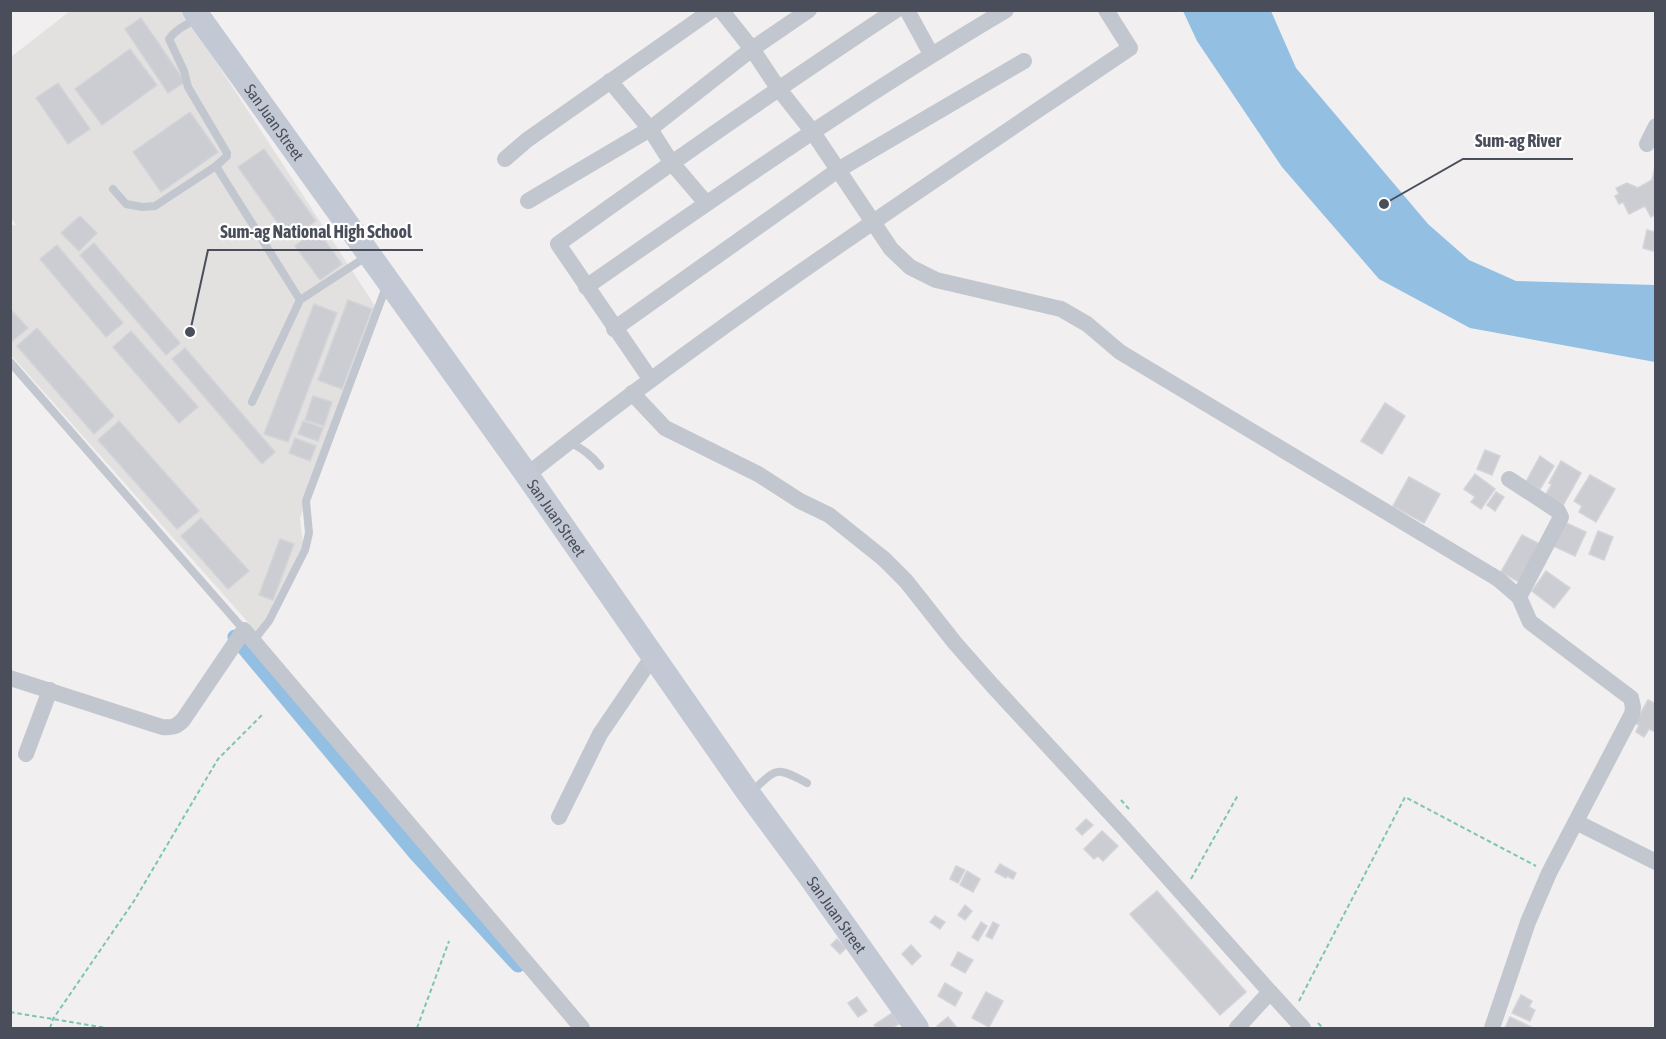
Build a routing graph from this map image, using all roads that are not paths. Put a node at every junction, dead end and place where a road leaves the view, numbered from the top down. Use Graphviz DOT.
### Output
graph roads {
  1 [pos="712,10"];
  2 [pos="721,10"];
  3 [pos="809,10"];
  4 [pos="896,10"];
  5 [pos="907,10"];
  6 [pos="1006,10"];
  7 [pos="1106,10"];
  8 [pos="197,14"];
  9 [pos="752,49"];
  10 [pos="931,54"];
  11 [pos="1024,61"];
  12 [pos="609,81"];
  13 [pos="778,88"];
  14 [pos="1656,126"];
  15 [pos="650,129"];
  16 [pos="812,131"];
  17 [pos="1647,144"];
  18 [pos="505,159"];
  19 [pos="671,162"];
  20 [pos="216,166"];
  21 [pos="838,170"];
  22 [pos="113,189"];
  23 [pos="528,201"];
  24 [pos="706,203"];
  25 [pos="873,221"];
  26 [pos="369,255"];
  27 [pos="388,282"];
  28 [pos="586,287"];
  29 [pos="300,300"];
  30 [pos="614,329"];
  31 [pos="10,362"];
  32 [pos="651,381"];
  33 [pos="632,393"];
  34 [pos="252,402"];
  35 [pos="568,442"];
  36 [pos="600,466"];
  37 [pos="527,475"];
  38 [pos="1509,479"];
  39 [pos="1519,597"];
  40 [pos="242,638"];
  41 [pos="653,656"];
  42 [pos="10,678"];
  43 [pos="50,690"];
  44 [pos="26,754"];
  45 [pos="807,783"];
  46 [pos="749,794"];
  47 [pos="559,817"];
  48 [pos="1576,822"];
  49 [pos="1656,862"];
  50 [pos="1270,992"];
  51 [pos="582,1029"];
  52 [pos="916,1029"];
  53 [pos="1237,1029"];
  54 [pos="1303,1029"];
  55 [pos="1492,1029"];
  1 -- 12 [label="street"];
  2 -- 9 [label="street"];
  3 -- 9 [label="street"];
  4 -- 13 [label="street"];
  5 -- 10 [label="street"];
  6 -- 10 [label="street"];
  7 -- 25 [label="street"];
  8 -- 20 [label="lane"];
  8 -- 26 [label="main road, San Juan Street"];
  9 -- 13 [label="street"];
  9 -- 15 [label="street"];
  10 -- 16 [label="street"];
  11 -- 21 [label="street"];
  12 -- 15 [label="street"];
  12 -- 18 [label="street"];
  13 -- 16 [label="street"];
  13 -- 19 [label="street"];
  14 -- 17 [label="street"];
  15 -- 19 [label="street"];
  15 -- 23 [label="street"];
  16 -- 21 [label="street"];
  16 -- 24 [label="street"];
  19 -- 24 [label="street"];
  19 -- 28 [label="street"];
  20 -- 22 [label="lane"];
  20 -- 29 [label="lane"];
  21 -- 25 [label="street"];
  21 -- 30 [label="street"];
  24 -- 28 [label="street"];
  25 -- 32 [label="street"];
  25 -- 39 [label="street"];
  26 -- 27 [label="main road, San Juan Street"];
  26 -- 29 [label="lane"];
  27 -- 37 [label="main road, San Juan Street"];
  27 -- 40 [label="lane"];
  28 -- 30 [label="street"];
  29 -- 34 [label="lane"];
  30 -- 32 [label="street"];
  31 -- 40 [label="lane"];
  32 -- 33 [label="street"];
  33 -- 35 [label="street"];
  33 -- 50 [label="street"];
  35 -- 36 [label="lane"];
  35 -- 37 [label="street"];
  37 -- 41 [label="main road, San Juan Street"];
  38 -- 39 [label="street"];
  39 -- 48 [label="street"];
  40 -- 43 [label="street"];
  40 -- 51 [label="street"];
  41 -- 46 [label="main road, San Juan Street"];
  41 -- 47 [label="street"];
  42 -- 43 [label="street"];
  43 -- 44 [label="street"];
  45 -- 46 [label="lane"];
  46 -- 52 [label="main road, San Juan Street"];
  48 -- 49 [label="street"];
  48 -- 55 [label="street"];
  50 -- 53 [label="street"];
  50 -- 54 [label="street"];
}
